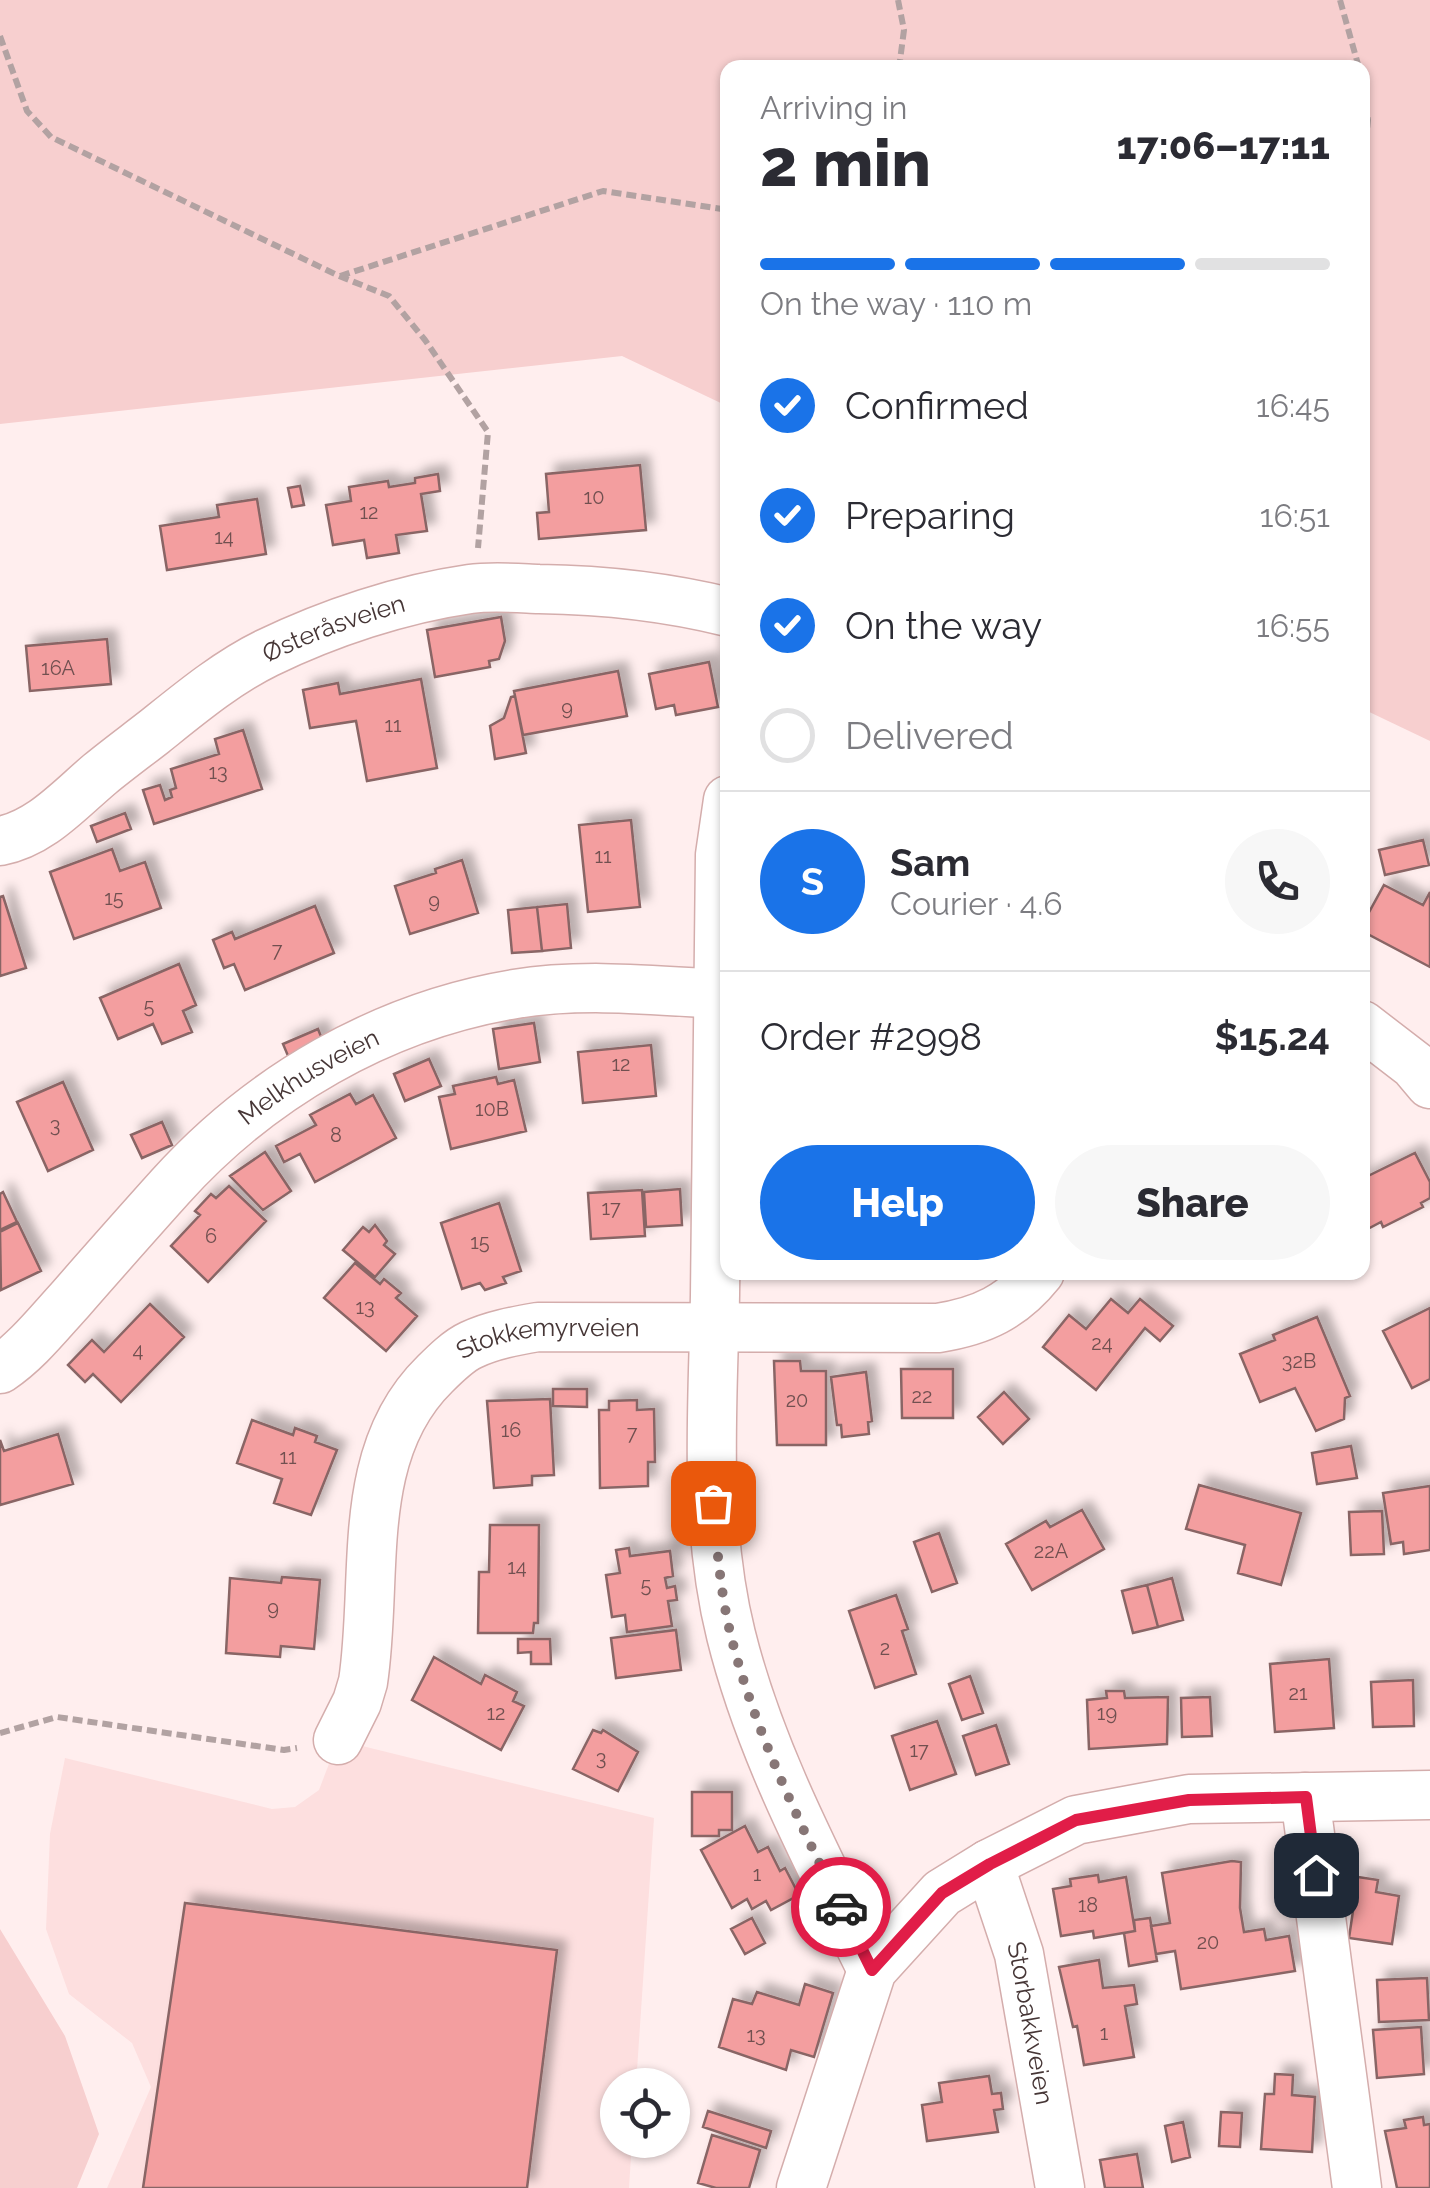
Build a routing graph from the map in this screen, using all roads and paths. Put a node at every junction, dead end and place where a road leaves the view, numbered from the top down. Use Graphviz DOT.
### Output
graph roads {
  1 [pos="898,0"];
  2 [pos="1340,0"];
  3 [pos="0,36"];
  4 [pos="900,60"];
  5 [pos="1357,60"];
  6 [pos="720,209"];
  7 [pos="339,276"];
  8 [pos="474,588"];
  9 [pos="720,610"];
  10 [pos="0,841"];
  11 [pos="720,855"];
  12 [pos="719,994"];
  13 [pos="1370,1031"];
  14 [pos="1430,1084"];
  15 [pos="1034,1280"];
  16 [pos="714,1325"];
  17 [pos="0,1369"];
  18 [pos="0,1734"];
  19 [pos="338,1740"];
  20 [pos="1430,1795"];
  21 [pos="1306,1797"];
  22 [pos="990,1864"];
  23 [pos="872,1970"];
  24 [pos="801,2188"];
  25 [pos="1060,2188"];
  26 [pos="1357,2188"];
  1 -- 4 [label="path"];
  2 -- 5 [label="path"];
  3 -- 7 [label="path"];
  6 -- 7 [label="path"];
  7 -- 8 [label="path"];
  8 -- 9 [label="street, Østeråsveien"];
  8 -- 10 [label="street, Østeråsveien"];
  11 -- 12 [label="street"];
  12 -- 16 [label="street"];
  12 -- 17 [label="street, Melkhusveien"];
  13 -- 14 [label="street"];
  15 -- 16 [label="street, Stokkemyrveien"];
  16 -- 19 [label="street, Stokkemyrveien"];
  16 -- 23 [label="street"];
  18 -- 19 [label="path"];
  20 -- 21 [label="street"];
  21 -- 22 [label="street"];
  21 -- 26 [label="street"];
  22 -- 23 [label="street"];
  22 -- 25 [label="street, Storbakkveien"];
  23 -- 24 [label="street"];
}
